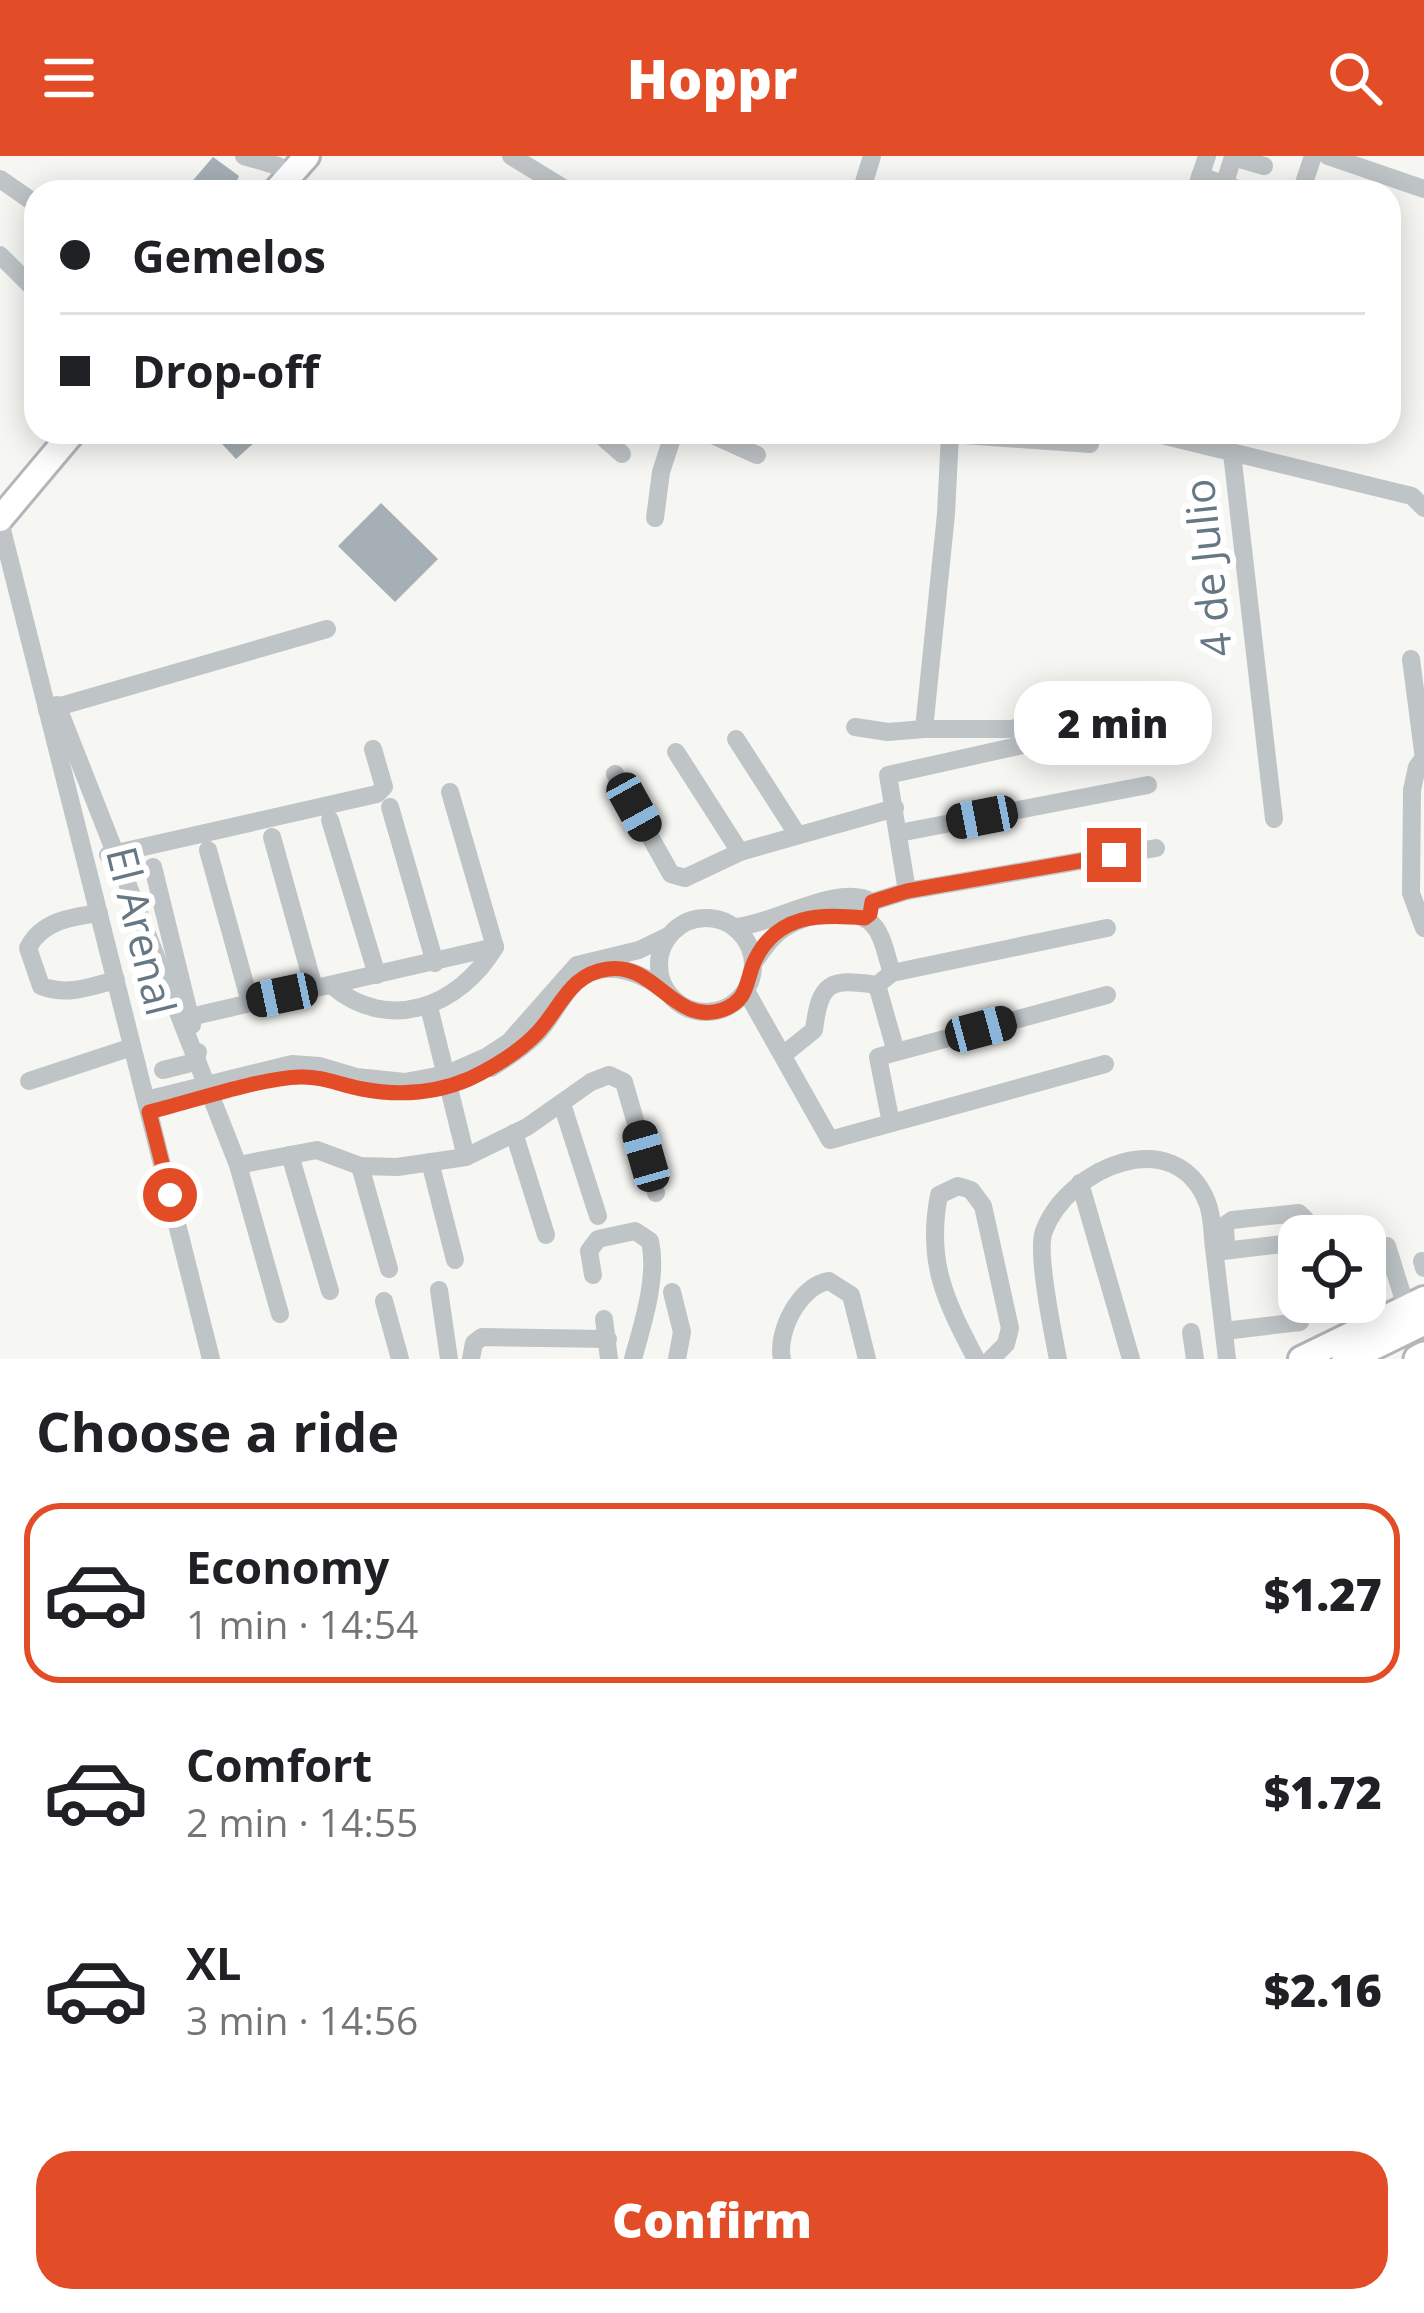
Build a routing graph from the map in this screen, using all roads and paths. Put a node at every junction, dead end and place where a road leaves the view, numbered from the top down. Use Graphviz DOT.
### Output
graph roads {
  1 [pos="244,156"];
  2 [pos="307,156"];
  3 [pos="511,156"];
  4 [pos="1328,156"];
  5 [pos="1264,166"];
  6 [pos="280,172"];
  7 [pos="548,180"];
  8 [pos="1226,180"];
  9 [pos="1398,180"];
  10 [pos="0,255"];
  11 [pos="24,280"];
  12 [pos="45,444"];
  13 [pos="63,444"];
  14 [pos="611,444"];
  15 [pos="670,444"];
  16 [pos="733,444"];
  17 [pos="950,444"];
  18 [pos="1196,444"];
  19 [pos="1232,453"];
  20 [pos="622,454"];
  21 [pos="757,455"];
  22 [pos="0,497"];
  23 [pos="1424,508"];
  24 [pos="655,518"];
  25 [pos="0,520"];
  26 [pos="0,561"];
  27 [pos="327,628"];
  28 [pos="1411,659"];
  29 [pos="1108,709"];
  30 [pos="47,710"];
  31 [pos="1139,719"];
  32 [pos="855,728"];
  33 [pos="924,730"];
  34 [pos="736,740"];
  35 [pos="374,749"];
  36 [pos="676,752"];
  37 [pos="1424,759"];
  38 [pos="615,774"];
  39 [pos="1148,785"];
  40 [pos="450,792"];
  41 [pos="390,807"];
  42 [pos="895,808"];
  43 [pos="1274,819"];
  44 [pos="330,820"];
  45 [pos="899,833"];
  46 [pos="797,834"];
  47 [pos="272,837"];
  48 [pos="1156,848"];
  49 [pos="208,850"];
  50 [pos="740,851"];
  51 [pos="86,860"];
  52 [pos="153,867"];
  53 [pos="907,891"];
  54 [pos="869,910"];
  55 [pos="99,913"];
  56 [pos="735,927"];
  57 [pos="1107,928"];
  58 [pos="1424,928"];
  59 [pos="668,936"];
  60 [pos="495,946"];
  61 [pos="754,962"];
  62 [pos="435,963"];
  63 [pos="885,972"];
  64 [pos="376,975"];
  65 [pos="116,980"];
  66 [pos="322,987"];
  67 [pos="665,990"];
  68 [pos="746,991"];
  69 [pos="1107,994"];
  70 [pos="250,1002"];
  71 [pos="429,1007"];
  72 [pos="190,1017"];
  73 [pos="539,1021"];
  74 [pos="133,1047"];
  75 [pos="896,1052"];
  76 [pos="783,1055"];
  77 [pos="1105,1064"];
  78 [pos="163,1070"];
  79 [pos="448,1080"];
  80 [pos="29,1082"];
  81 [pos="562,1104"];
  82 [pos="147,1106"];
  83 [pos="891,1123"];
  84 [pos="514,1133"];
  85 [pos="290,1155"];
  86 [pos="466,1157"];
  87 [pos="430,1162"];
  88 [pos="238,1166"];
  89 [pos="360,1166"];
  90 [pos="1080,1183"];
  91 [pos="656,1192"];
  92 [pos="1278,1215"];
  93 [pos="598,1216"];
  94 [pos="546,1235"];
  95 [pos="1278,1244"];
  96 [pos="1220,1251"];
  97 [pos="1386,1257"];
  98 [pos="455,1260"];
  99 [pos="389,1270"];
  100 [pos="592,1275"];
  101 [pos="439,1290"];
  102 [pos="329,1291"];
  103 [pos="672,1292"];
  104 [pos="384,1301"];
  105 [pos="1418,1309"];
  106 [pos="280,1314"];
  107 [pos="1292,1323"];
  108 [pos="1224,1331"];
  109 [pos="1191,1332"];
  110 [pos="616,1348"];
  111 [pos="1346,1348"];
  112 [pos="211,1359"];
  113 [pos="400,1359"];
  114 [pos="449,1359"];
  115 [pos="471,1359"];
  116 [pos="677,1359"];
  117 [pos="782,1359"];
  118 [pos="867,1359"];
  119 [pos="976,1359"];
  120 [pos="991,1359"];
  121 [pos="1058,1359"];
  122 [pos="1131,1359"];
  123 [pos="1195,1359"];
  124 [pos="1227,1359"];
  125 [pos="1301,1359"];
  1 -- 6 [label="street"];
  2 -- 6 [label="main road"];
  3 -- 7 [label="street"];
  4 -- 9 [label="street"];
  5 -- 8 [label="street"];
  10 -- 11 [label="street"];
  12 -- 22 [label="main road"];
  13 -- 25 [label="main road"];
  14 -- 20 [label="street"];
  15 -- 24 [label="street"];
  16 -- 21 [label="street"];
  17 -- 33 [label="street"];
  18 -- 19 [label="street"];
  19 -- 23 [label="street"];
  19 -- 43 [label="street, 4 de Julio"];
  25 -- 30 [label="street, El Arenal"];
  26 -- 88 [label="street"];
  27 -- 30 [label="street"];
  28 -- 37 [label="street"];
  29 -- 33 [label="street"];
  30 -- 51 [label="street, El Arenal"];
  31 -- 42 [label="street"];
  32 -- 33 [label="street"];
  34 -- 46 [label="street"];
  35 -- 51 [label="street"];
  36 -- 50 [label="street"];
  37 -- 58 [label="street"];
  38 -- 50 [label="street"];
  39 -- 45 [label="street"];
  40 -- 60 [label="street"];
  41 -- 62 [label="street"];
  42 -- 45 [label="street"];
  42 -- 46 [label="street"];
  44 -- 64 [label="street"];
  45 -- 53 [label="street"];
  46 -- 50 [label="street"];
  47 -- 66 [label="street"];
  48 -- 53 [label="street"];
  49 -- 70 [label="street"];
  51 -- 55 [label="street, El Arenal"];
  52 -- 72 [label="street"];
  53 -- 54 [label="street"];
  54 -- 56 [label="street"];
  54 -- 61 [label="street"];
  54 -- 63 [label="street"];
  55 -- 65 [label="street, El Arenal"];
  55 -- 65 [label="street"];
  56 -- 59 [label="street"];
  56 -- 61 [label="street"];
  57 -- 63 [label="street"];
  59 -- 67 [label="street"];
  59 -- 73 [label="street"];
  60 -- 62 [label="street"];
  60 -- 71 [label="street"];
  61 -- 68 [label="street"];
  62 -- 64 [label="street"];
  63 -- 75 [label="street"];
  63 -- 76 [label="street"];
  64 -- 66 [label="street"];
  65 -- 74 [label="street, El Arenal"];
  66 -- 70 [label="street"];
  66 -- 71 [label="street"];
  67 -- 68 [label="street"];
  67 -- 73 [label="street"];
  68 -- 76 [label="street"];
  69 -- 75 [label="street"];
  70 -- 72 [label="street"];
  71 -- 79 [label="street"];
  72 -- 78 [label="street"];
  73 -- 79 [label="street"];
  74 -- 80 [label="street"];
  74 -- 82 [label="street, El Arenal"];
  75 -- 83 [label="street"];
  76 -- 83 [label="street"];
  77 -- 83 [label="street"];
  79 -- 82 [label="street"];
  79 -- 86 [label="street"];
  81 -- 84 [label="street"];
  81 -- 91 [label="street"];
  81 -- 93 [label="street"];
  82 -- 112 [label="street, El Arenal"];
  84 -- 86 [label="street"];
  84 -- 94 [label="street"];
  85 -- 88 [label="street"];
  85 -- 89 [label="street"];
  85 -- 102 [label="street"];
  86 -- 87 [label="street"];
  87 -- 89 [label="street"];
  87 -- 98 [label="street"];
  88 -- 106 [label="street"];
  89 -- 99 [label="street"];
  90 -- 96 [label="street"];
  90 -- 121 [label="street"];
  90 -- 122 [label="street"];
  92 -- 96 [label="street"];
  95 -- 96 [label="street"];
  96 -- 108 [label="street"];
  97 -- 105 [label="street"];
  100 -- 110 [label="street"];
  101 -- 114 [label="street"];
  103 -- 116 [label="street"];
  104 -- 113 [label="street"];
  105 -- 111 [label="highway"];
  107 -- 108 [label="street"];
  108 -- 124 [label="street"];
  109 -- 123 [label="street"];
  110 -- 115 [label="street"];
  111 -- 125 [label="main road"];
  117 -- 118 [label="street"];
  119 -- 120 [label="street"];
}
